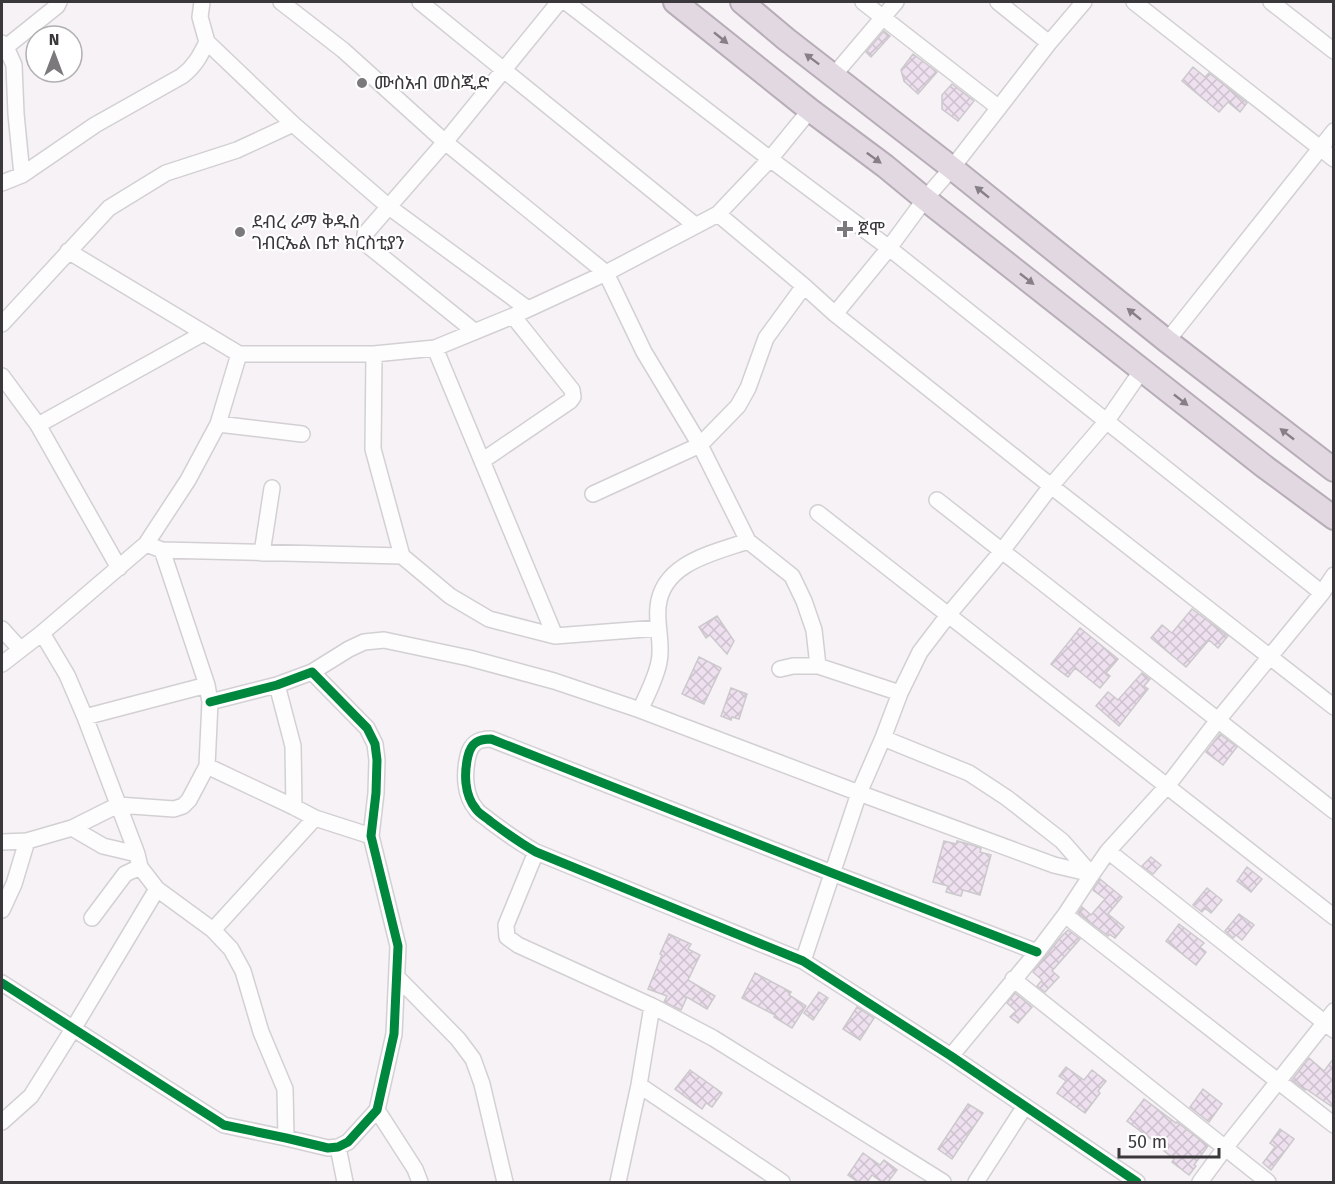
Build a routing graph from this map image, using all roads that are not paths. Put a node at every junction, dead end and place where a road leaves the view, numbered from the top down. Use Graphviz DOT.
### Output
graph roads {
  1 [pos="59,2"];
  2 [pos="202,2"];
  3 [pos="282,2"];
  4 [pos="420,2"];
  5 [pos="559,2"];
  6 [pos="567,2"];
  7 [pos="675,2"];
  8 [pos="742,2"];
  9 [pos="863,2"];
  10 [pos="896,2"];
  11 [pos="998,2"];
  12 [pos="1084,2"];
  13 [pos="1134,2"];
  14 [pos="1271,2"];
  15 [pos="882,17"];
  16 [pos="207,42"];
  17 [pos="1049,43"];
  18 [pos="4,45"];
  19 [pos="1334,51"];
  20 [pos="503,69"];
  21 [pos="834,75"];
  22 [pos="999,108"];
  23 [pos="810,110"];
  24 [pos="9,114"];
  25 [pos="293,124"];
  26 [pos="1334,131"];
  27 [pos="445,142"];
  28 [pos="1320,148"];
  29 [pos="770,159"];
  30 [pos="1334,159"];
  31 [pos="952,168"];
  32 [pos="22,175"];
  33 [pos="2,183"];
  34 [pos="925,199"];
  35 [pos="389,207"];
  36 [pos="718,214"];
  37 [pos="695,225"];
  38 [pos="889,248"];
  39 [pos="68,251"];
  40 [pos="606,273"];
  41 [pos="804,286"];
  42 [pos="528,309"];
  43 [pos="835,314"];
  44 [pos="513,316"];
  45 [pos="2,324"];
  46 [pos="474,332"];
  47 [pos="204,333"];
  48 [pos="1167,341"];
  49 [pos="435,348"];
  50 [pos="239,354"];
  51 [pos="374,354"];
  52 [pos="1142,370"];
  53 [pos="2,376"];
  54 [pos="1106,422"];
  55 [pos="218,424"];
  56 [pos="38,426"];
  57 [pos="302,434"];
  58 [pos="700,445"];
  59 [pos="482,461"];
  60 [pos="1334,470"];
  61 [pos="1051,486"];
  62 [pos="272,488"];
  63 [pos="593,494"];
  64 [pos="937,501"];
  65 [pos="818,513"];
  66 [pos="1334,518"];
  67 [pos="748,541"];
  68 [pos="146,544"];
  69 [pos="162,550"];
  70 [pos="1002,551"];
  71 [pos="262,553"];
  72 [pos="402,556"];
  73 [pos="119,568"];
  74 [pos="1334,575"];
  75 [pos="1322,593"];
  76 [pos="949,614"];
  77 [pos="658,628"];
  78 [pos="2,629"];
  79 [pos="42,633"];
  80 [pos="555,636"];
  81 [pos="20,649"];
  82 [pos="1270,657"];
  83 [pos="2,664"];
  84 [pos="818,666"];
  85 [pos="780,669"];
  86 [pos="312,672"];
  87 [pos="207,685"];
  88 [pos="277,685"];
  89 [pos="900,693"];
  90 [pos="210,702"];
  91 [pos="1334,707"];
  92 [pos="640,710"];
  93 [pos="86,717"];
  94 [pos="1218,720"];
  95 [pos="883,738"];
  96 [pos="207,766"];
  97 [pos="1168,786"];
  98 [pos="859,793"];
  99 [pos="118,805"];
  100 [pos="294,807"];
  101 [pos="1334,812"];
  102 [pos="315,818"];
  103 [pos="72,828"];
  104 [pos="371,836"];
  105 [pos="27,841"];
  106 [pos="2,842"];
  107 [pos="1108,851"];
  108 [pos="536,852"];
  109 [pos="139,860"];
  110 [pos="832,873"];
  111 [pos="1092,874"];
  112 [pos="157,889"];
  113 [pos="2,910"];
  114 [pos="1065,915"];
  115 [pos="1334,917"];
  116 [pos="92,918"];
  117 [pos="213,930"];
  118 [pos="1037,952"];
  119 [pos="803,962"];
  120 [pos="397,977"];
  121 [pos="1013,979"];
  122 [pos="5,989"];
  123 [pos="652,1006"];
  124 [pos="1330,1021"];
  125 [pos="73,1029"];
  126 [pos="951,1056"];
  127 [pos="1278,1082"];
  128 [pos="639,1085"];
  129 [pos="1026,1106"];
  130 [pos="377,1110"];
  131 [pos="2,1122"];
  132 [pos="1334,1125"];
  133 [pos="286,1138"];
  134 [pos="338,1147"];
  135 [pos="1225,1148"];
  136 [pos="345,1182"];
  137 [pos="420,1182"];
  138 [pos="505,1182"];
  139 [pos="618,1182"];
  140 [pos="782,1182"];
  141 [pos="943,1182"];
  142 [pos="976,1182"];
  143 [pos="1137,1182"];
  144 [pos="1200,1182"];
  145 [pos="1268,1182"];
  1 -- 18 [label="street"];
  2 -- 16 [label="street"];
  3 -- 27 [label="street"];
  4 -- 20 [label="street"];
  5 -- 20 [label="street"];
  6 -- 29 [label="street"];
  7 -- 23 [label="highway, one-way"];
  21 -- 8 [label="highway, one-way"];
  9 -- 15 [label="street"];
  10 -- 15 [label="street"];
  11 -- 17 [label="street"];
  12 -- 17 [label="street"];
  13 -- 28 [label="street"];
  14 -- 19 [label="street"];
  15 -- 21 [label="street"];
  15 -- 22 [label="street"];
  16 -- 25 [label="street"];
  16 -- 32 [label="street"];
  17 -- 22 [label="street"];
  18 -- 24 [label="street"];
  20 -- 27 [label="street"];
  20 -- 37 [label="street"];
  21 -- 31 [label="highway"];
  22 -- 31 [label="street"];
  23 -- 29 [label="street"];
  23 -- 34 [label="highway, one-way"];
  24 -- 32 [label="street"];
  25 -- 35 [label="street"];
  25 -- 39 [label="street"];
  26 -- 28 [label="street"];
  27 -- 35 [label="street"];
  27 -- 40 [label="street"];
  28 -- 30 [label="street"];
  28 -- 48 [label="street"];
  29 -- 36 [label="street"];
  29 -- 38 [label="street"];
  31 -- 34 [label="street"];
  48 -- 31 [label="highway, one-way"];
  32 -- 33 [label="street"];
  34 -- 38 [label="street"];
  34 -- 52 [label="highway, one-way"];
  35 -- 42 [label="street"];
  35 -- 46 [label="street"];
  36 -- 37 [label="street"];
  36 -- 41 [label="street"];
  37 -- 40 [label="street"];
  38 -- 43 [label="street"];
  38 -- 54 [label="street"];
  39 -- 45 [label="street"];
  39 -- 47 [label="street"];
  40 -- 42 [label="street"];
  40 -- 58 [label="street"];
  41 -- 43 [label="street"];
  41 -- 58 [label="street"];
  42 -- 44 [label="street"];
  43 -- 61 [label="street"];
  44 -- 46 [label="street"];
  44 -- 59 [label="street"];
  46 -- 49 [label="street"];
  47 -- 50 [label="street"];
  47 -- 56 [label="street"];
  60 -- 48 [label="highway, one-way"];
  49 -- 51 [label="street"];
  49 -- 59 [label="street"];
  50 -- 51 [label="street"];
  50 -- 55 [label="street"];
  51 -- 72 [label="street"];
  52 -- 54 [label="street"];
  52 -- 66 [label="highway, one-way"];
  53 -- 56 [label="street"];
  54 -- 61 [label="street"];
  54 -- 75 [label="street"];
  55 -- 57 [label="street"];
  55 -- 68 [label="street"];
  56 -- 73 [label="street"];
  58 -- 63 [label="street"];
  58 -- 67 [label="street"];
  59 -- 80 [label="street"];
  61 -- 70 [label="street"];
  61 -- 82 [label="street"];
  62 -- 71 [label="street"];
  64 -- 70 [label="street"];
  65 -- 76 [label="street"];
  67 -- 77 [label="street"];
  67 -- 84 [label="street"];
  68 -- 69 [label="street"];
  68 -- 73 [label="street"];
  69 -- 71 [label="street"];
  69 -- 87 [label="street"];
  70 -- 76 [label="street"];
  70 -- 94 [label="street"];
  71 -- 72 [label="street"];
  72 -- 80 [label="street"];
  73 -- 79 [label="street"];
  74 -- 75 [label="street"];
  75 -- 82 [label="street"];
  76 -- 89 [label="street"];
  76 -- 97 [label="street"];
  77 -- 80 [label="street"];
  77 -- 92 [label="street"];
  78 -- 81 [label="street"];
  79 -- 81 [label="street"];
  79 -- 93 [label="street"];
  81 -- 83 [label="street"];
  82 -- 91 [label="street"];
  82 -- 94 [label="street"];
  84 -- 85 [label="street"];
  84 -- 89 [label="street"];
  86 -- 88 [label="street"];
  86 -- 92 [label="street"];
  86 -- 104 [label="street"];
  87 -- 90 [label="street"];
  87 -- 93 [label="street"];
  88 -- 90 [label="street"];
  88 -- 100 [label="street"];
  89 -- 95 [label="street"];
  90 -- 96 [label="street"];
  92 -- 98 [label="street"];
  93 -- 99 [label="street"];
  94 -- 97 [label="street"];
  94 -- 101 [label="street"];
  95 -- 98 [label="street"];
  95 -- 111 [label="street"];
  96 -- 99 [label="street"];
  96 -- 100 [label="street"];
  97 -- 107 [label="street"];
  97 -- 115 [label="street"];
  98 -- 110 [label="street"];
  98 -- 111 [label="street"];
  99 -- 103 [label="street"];
  99 -- 109 [label="street"];
  100 -- 102 [label="street"];
  102 -- 104 [label="street"];
  102 -- 117 [label="street"];
  103 -- 105 [label="street"];
  103 -- 109 [label="street"];
  104 -- 120 [label="street"];
  105 -- 106 [label="street"];
  105 -- 113 [label="street"];
  107 -- 111 [label="street"];
  107 -- 124 [label="street"];
  108 -- 110 [label="street"];
  108 -- 119 [label="street"];
  108 -- 123 [label="street"];
  109 -- 112 [label="street"];
  109 -- 116 [label="street"];
  110 -- 118 [label="street"];
  110 -- 119 [label="street"];
  111 -- 114 [label="street"];
  112 -- 117 [label="street"];
  112 -- 125 [label="street"];
  114 -- 118 [label="street"];
  114 -- 127 [label="street"];
  117 -- 133 [label="street"];
  118 -- 121 [label="street"];
  119 -- 126 [label="street"];
  120 -- 130 [label="street"];
  120 -- 138 [label="street"];
  121 -- 126 [label="street"];
  121 -- 135 [label="street"];
  122 -- 125 [label="street"];
  123 -- 128 [label="street"];
  123 -- 141 [label="street"];
  124 -- 127 [label="street"];
  125 -- 131 [label="street"];
  125 -- 133 [label="street"];
  126 -- 129 [label="street"];
  127 -- 132 [label="street"];
  127 -- 135 [label="street"];
  128 -- 139 [label="street"];
  128 -- 140 [label="street"];
  129 -- 142 [label="street"];
  129 -- 143 [label="street"];
  130 -- 134 [label="street"];
  130 -- 137 [label="street"];
  133 -- 134 [label="street"];
  134 -- 136 [label="street"];
  135 -- 144 [label="street"];
  135 -- 145 [label="street"];
}
